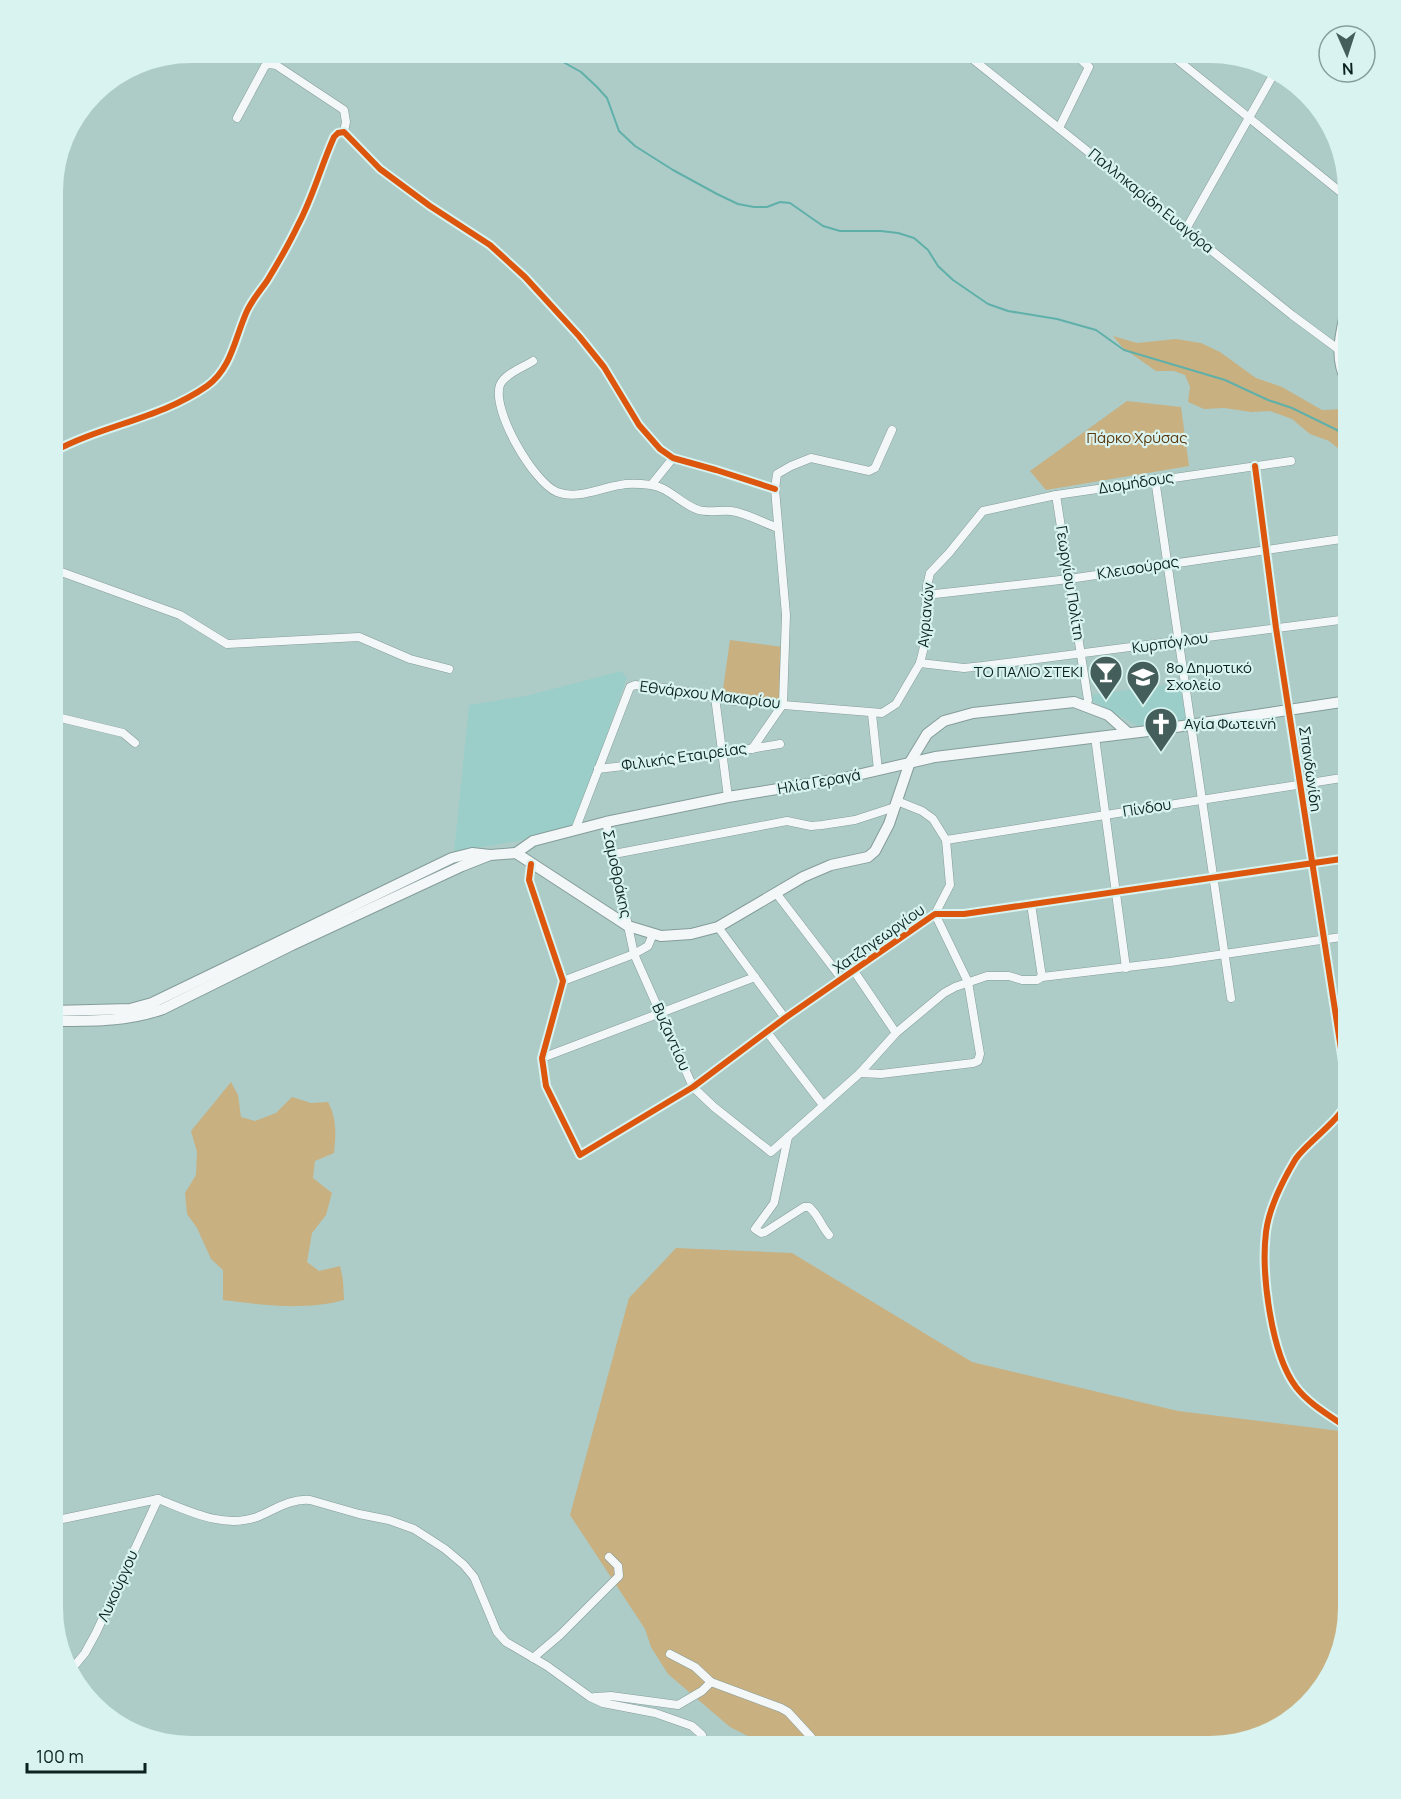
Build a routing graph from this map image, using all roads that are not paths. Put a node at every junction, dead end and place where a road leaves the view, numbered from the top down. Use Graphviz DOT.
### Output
graph roads {
  1 [pos="978,63"];
  2 [pos="1085,63"];
  3 [pos="1182,63"];
  4 [pos="1271,79"];
  5 [pos="1249,117"];
  6 [pos="237,118"];
  7 [pos="1059,128"];
  8 [pos="344,132"];
  9 [pos="1338,190"];
  10 [pos="1185,229"];
  11 [pos="1338,349"];
  12 [pos="533,361"];
  13 [pos="892,430"];
  14 [pos="63,447"];
  15 [pos="673,458"];
  16 [pos="1291,461"];
  17 [pos="1255,466"];
  18 [pos="1155,479"];
  19 [pos="652,484"];
  20 [pos="775,489"];
  21 [pos="1056,495"];
  22 [pos="982,511"];
  23 [pos="778,528"];
  24 [pos="1338,539"];
  25 [pos="1266,549"];
  26 [pos="1167,564"];
  27 [pos="63,573"];
  28 [pos="1069,579"];
  29 [pos="926,595"];
  30 [pos="1338,620"];
  31 [pos="1276,628"];
  32 [pos="1180,641"];
  33 [pos="1081,655"];
  34 [pos="920,663"];
  35 [pos="449,669"];
  36 [pos="715,697"];
  37 [pos="1338,703"];
  38 [pos="783,704"];
  39 [pos="1086,705"];
  40 [pos="1289,710"];
  41 [pos="872,714"];
  42 [pos="63,718"];
  43 [pos="1192,724"];
  44 [pos="1127,732"];
  45 [pos="1095,737"];
  46 [pos="135,743"];
  47 [pos="780,744"];
  48 [pos="752,749"];
  49 [pos="722,753"];
  50 [pos="910,762"];
  51 [pos="598,769"];
  52 [pos="878,770"];
  53 [pos="1338,779"];
  54 [pos="1300,786"];
  55 [pos="728,797"];
  56 [pos="1202,800"];
  57 [pos="896,804"];
  58 [pos="1104,815"];
  59 [pos="606,822"];
  60 [pos="575,831"];
  61 [pos="946,840"];
  62 [pos="516,853"];
  63 [pos="614,854"];
  64 [pos="490,855"];
  65 [pos="1338,859"];
  66 [pos="1312,863"];
  67 [pos="531,864"];
  68 [pos="1213,877"];
  69 [pos="1115,892"];
  70 [pos="776,893"];
  71 [pos="1031,904"];
  72 [pos="935,914"];
  73 [pos="628,926"];
  74 [pos="718,927"];
  75 [pos="653,934"];
  76 [pos="1338,937"];
  77 [pos="1322,939"];
  78 [pos="634,954"];
  79 [pos="1224,955"];
  80 [pos="1126,968"];
  81 [pos="854,971"];
  82 [pos="754,976"];
  83 [pos="1042,977"];
  84 [pos="842,979"];
  85 [pos="563,981"];
  86 [pos="968,982"];
  87 [pos="1231,998"];
  88 [pos="1338,1007"];
  89 [pos="1334,1008"];
  90 [pos="63,1011"];
  91 [pos="660,1012"];
  92 [pos="785,1018"];
  93 [pos="63,1021"];
  94 [pos="767,1032"];
  95 [pos="1338,1032"];
  96 [pos="896,1033"];
  97 [pos="542,1058"];
  98 [pos="860,1073"];
  99 [pos="693,1087"];
  100 [pos="823,1105"];
  101 [pos="1338,1112"];
  102 [pos="788,1137"];
  103 [pos="829,1235"];
  104 [pos="1338,1422"];
  105 [pos="158,1499"];
  106 [pos="63,1519"];
  107 [pos="609,1557"];
  108 [pos="670,1654"];
  109 [pos="533,1658"];
  110 [pos="76,1664"];
  111 [pos="711,1682"];
  112 [pos="590,1698"];
  113 [pos="702,1736"];
  114 [pos="810,1736"];
  1 -- 7 [label="street, Παλληκαρίδη Ευαγόρα"];
  2 -- 7 [label="street"];
  3 -- 5 [label="street"];
  4 -- 5 [label="street"];
  5 -- 9 [label="street"];
  5 -- 10 [label="street"];
  6 -- 8 [label="street"];
  7 -- 10 [label="street, Παλληκαρίδη Ευαγόρα"];
  8 -- 14 [label="street"];
  8 -- 15 [label="street"];
  10 -- 11 [label="street, Παλληκαρίδη Ευαγόρα"];
  12 -- 19 [label="street"];
  13 -- 20 [label="street"];
  15 -- 19 [label="street"];
  15 -- 20 [label="street"];
  16 -- 17 [label="street, Διομήδους"];
  17 -- 18 [label="street, Διομήδους"];
  17 -- 25 [label="street, Σπανδωνίδη"];
  18 -- 21 [label="street, Διομήδους"];
  18 -- 26 [label="street"];
  19 -- 23 [label="street"];
  20 -- 23 [label="street"];
  21 -- 22 [label="street, Διομήδους"];
  21 -- 28 [label="street, Γεωργίου Πολίτη"];
  22 -- 29 [label="street, Αγριανών"];
  23 -- 38 [label="street"];
  24 -- 25 [label="street, Κλεισούρας"];
  25 -- 26 [label="street, Κλεισούρας"];
  25 -- 31 [label="street, Σπανδωνίδη"];
  26 -- 28 [label="street, Κλεισούρας"];
  26 -- 32 [label="street"];
  27 -- 35 [label="street"];
  28 -- 29 [label="street, Κλεισούρας"];
  28 -- 33 [label="street, Γεωργίου Πολίτη"];
  29 -- 34 [label="street, Αγριανών"];
  30 -- 31 [label="street, Κυρπόγλου"];
  31 -- 32 [label="street, Κυρπόγλου"];
  31 -- 40 [label="street, Σπανδωνίδη"];
  32 -- 33 [label="street, Κυρπόγλου"];
  32 -- 43 [label="street"];
  33 -- 34 [label="street, Κυρπόγλου"];
  33 -- 39 [label="street, Γεωργίου Πολίτη"];
  34 -- 41 [label="street, Αγριανών"];
  36 -- 38 [label="street, Εθνάρχου Μακαρίου"];
  36 -- 49 [label="street"];
  36 -- 51 [label="street, Εθνάρχου Μακαρίου"];
  37 -- 40 [label="street, Ηλία Γεραγά"];
  38 -- 41 [label="street, Εθνάρχου Μακαρίου"];
  38 -- 48 [label="street, Φιλικής Εταιρείας"];
  39 -- 44 [label="street"];
  39 -- 50 [label="street"];
  40 -- 43 [label="street, Ηλία Γεραγά"];
  40 -- 54 [label="street, Σπανδωνίδη"];
  41 -- 52 [label="street"];
  42 -- 46 [label="street"];
  43 -- 44 [label="street, Ηλία Γεραγά"];
  43 -- 56 [label="street"];
  44 -- 45 [label="street, Ηλία Γεραγά"];
  45 -- 50 [label="street, Ηλία Γεραγά"];
  45 -- 58 [label="street"];
  47 -- 48 [label="street"];
  48 -- 49 [label="street, Φιλικής Εταιρείας"];
  49 -- 51 [label="street, Φιλικής Εταιρείας"];
  49 -- 55 [label="street"];
  50 -- 52 [label="street, Ηλία Γεραγά"];
  50 -- 57 [label="street"];
  51 -- 60 [label="street, Εθνάρχου Μακαρίου"];
  52 -- 55 [label="street, Ηλία Γεραγά"];
  53 -- 54 [label="street, Πίνδου"];
  54 -- 56 [label="street, Πίνδου"];
  54 -- 66 [label="street, Σπανδωνίδη"];
  55 -- 59 [label="street, Ηλία Γεραγά"];
  56 -- 58 [label="street, Πίνδου"];
  56 -- 68 [label="street"];
  57 -- 61 [label="street"];
  57 -- 63 [label="street"];
  57 -- 70 [label="street"];
  58 -- 61 [label="street, Πίνδου"];
  58 -- 69 [label="street"];
  59 -- 60 [label="street, Ηλία Γεραγά"];
  59 -- 63 [label="street, Σαμοθράκης"];
  60 -- 62 [label="street, Ηλία Γεραγά"];
  61 -- 72 [label="street"];
  62 -- 64 [label="street"];
  62 -- 67 [label="street"];
  63 -- 73 [label="street, Σαμοθράκης"];
  64 -- 90 [label="street"];
  64 -- 93 [label="street"];
  65 -- 66 [label="street, Χατζηγεωργίου"];
  66 -- 68 [label="street, Χατζηγεωργίου"];
  66 -- 77 [label="street, Σπανδωνίδη"];
  67 -- 73 [label="street"];
  67 -- 85 [label="street"];
  68 -- 69 [label="street, Χατζηγεωργίου"];
  68 -- 79 [label="street"];
  69 -- 71 [label="street, Χατζηγεωργίου"];
  69 -- 80 [label="street"];
  70 -- 74 [label="street"];
  70 -- 84 [label="street"];
  71 -- 72 [label="street, Χατζηγεωργίου"];
  71 -- 83 [label="street"];
  72 -- 81 [label="street, Χατζηγεωργίου"];
  72 -- 86 [label="street"];
  73 -- 75 [label="street"];
  73 -- 78 [label="street, Βυζαντίου"];
  74 -- 75 [label="street"];
  74 -- 82 [label="street"];
  75 -- 78 [label="street"];
  76 -- 77 [label="street"];
  77 -- 79 [label="street"];
  77 -- 89 [label="street, Σπανδωνίδη"];
  78 -- 85 [label="street"];
  78 -- 91 [label="street, Βυζαντίου"];
  79 -- 80 [label="street"];
  79 -- 87 [label="street"];
  80 -- 83 [label="street"];
  81 -- 84 [label="street, Χατζηγεωργίου"];
  81 -- 96 [label="street"];
  82 -- 91 [label="street"];
  82 -- 92 [label="street"];
  83 -- 86 [label="street"];
  84 -- 92 [label="street, Χατζηγεωργίου"];
  85 -- 97 [label="street"];
  86 -- 96 [label="street"];
  86 -- 98 [label="street"];
  88 -- 89 [label="street"];
  89 -- 95 [label="street, Σπανδωνίδη"];
  91 -- 97 [label="street"];
  91 -- 99 [label="street, Βυζαντίου"];
  92 -- 94 [label="street, Χατζηγεωργίου"];
  94 -- 99 [label="street, Χατζηγεωργίου"];
  94 -- 100 [label="street"];
  96 -- 98 [label="street"];
  97 -- 99 [label="street, Χατζηγεωργίου"];
  98 -- 100 [label="street"];
  99 -- 102 [label="street, Βυζαντίου"];
  100 -- 102 [label="street"];
  101 -- 104 [label="street, Σπανδωνίδη"];
  102 -- 103 [label="street"];
  105 -- 106 [label="street"];
  105 -- 109 [label="street"];
  105 -- 110 [label="street, Λυκούργου"];
  107 -- 109 [label="street"];
  108 -- 111 [label="street"];
  109 -- 112 [label="street"];
  111 -- 112 [label="street"];
  111 -- 114 [label="street"];
  112 -- 113 [label="street"];
}
